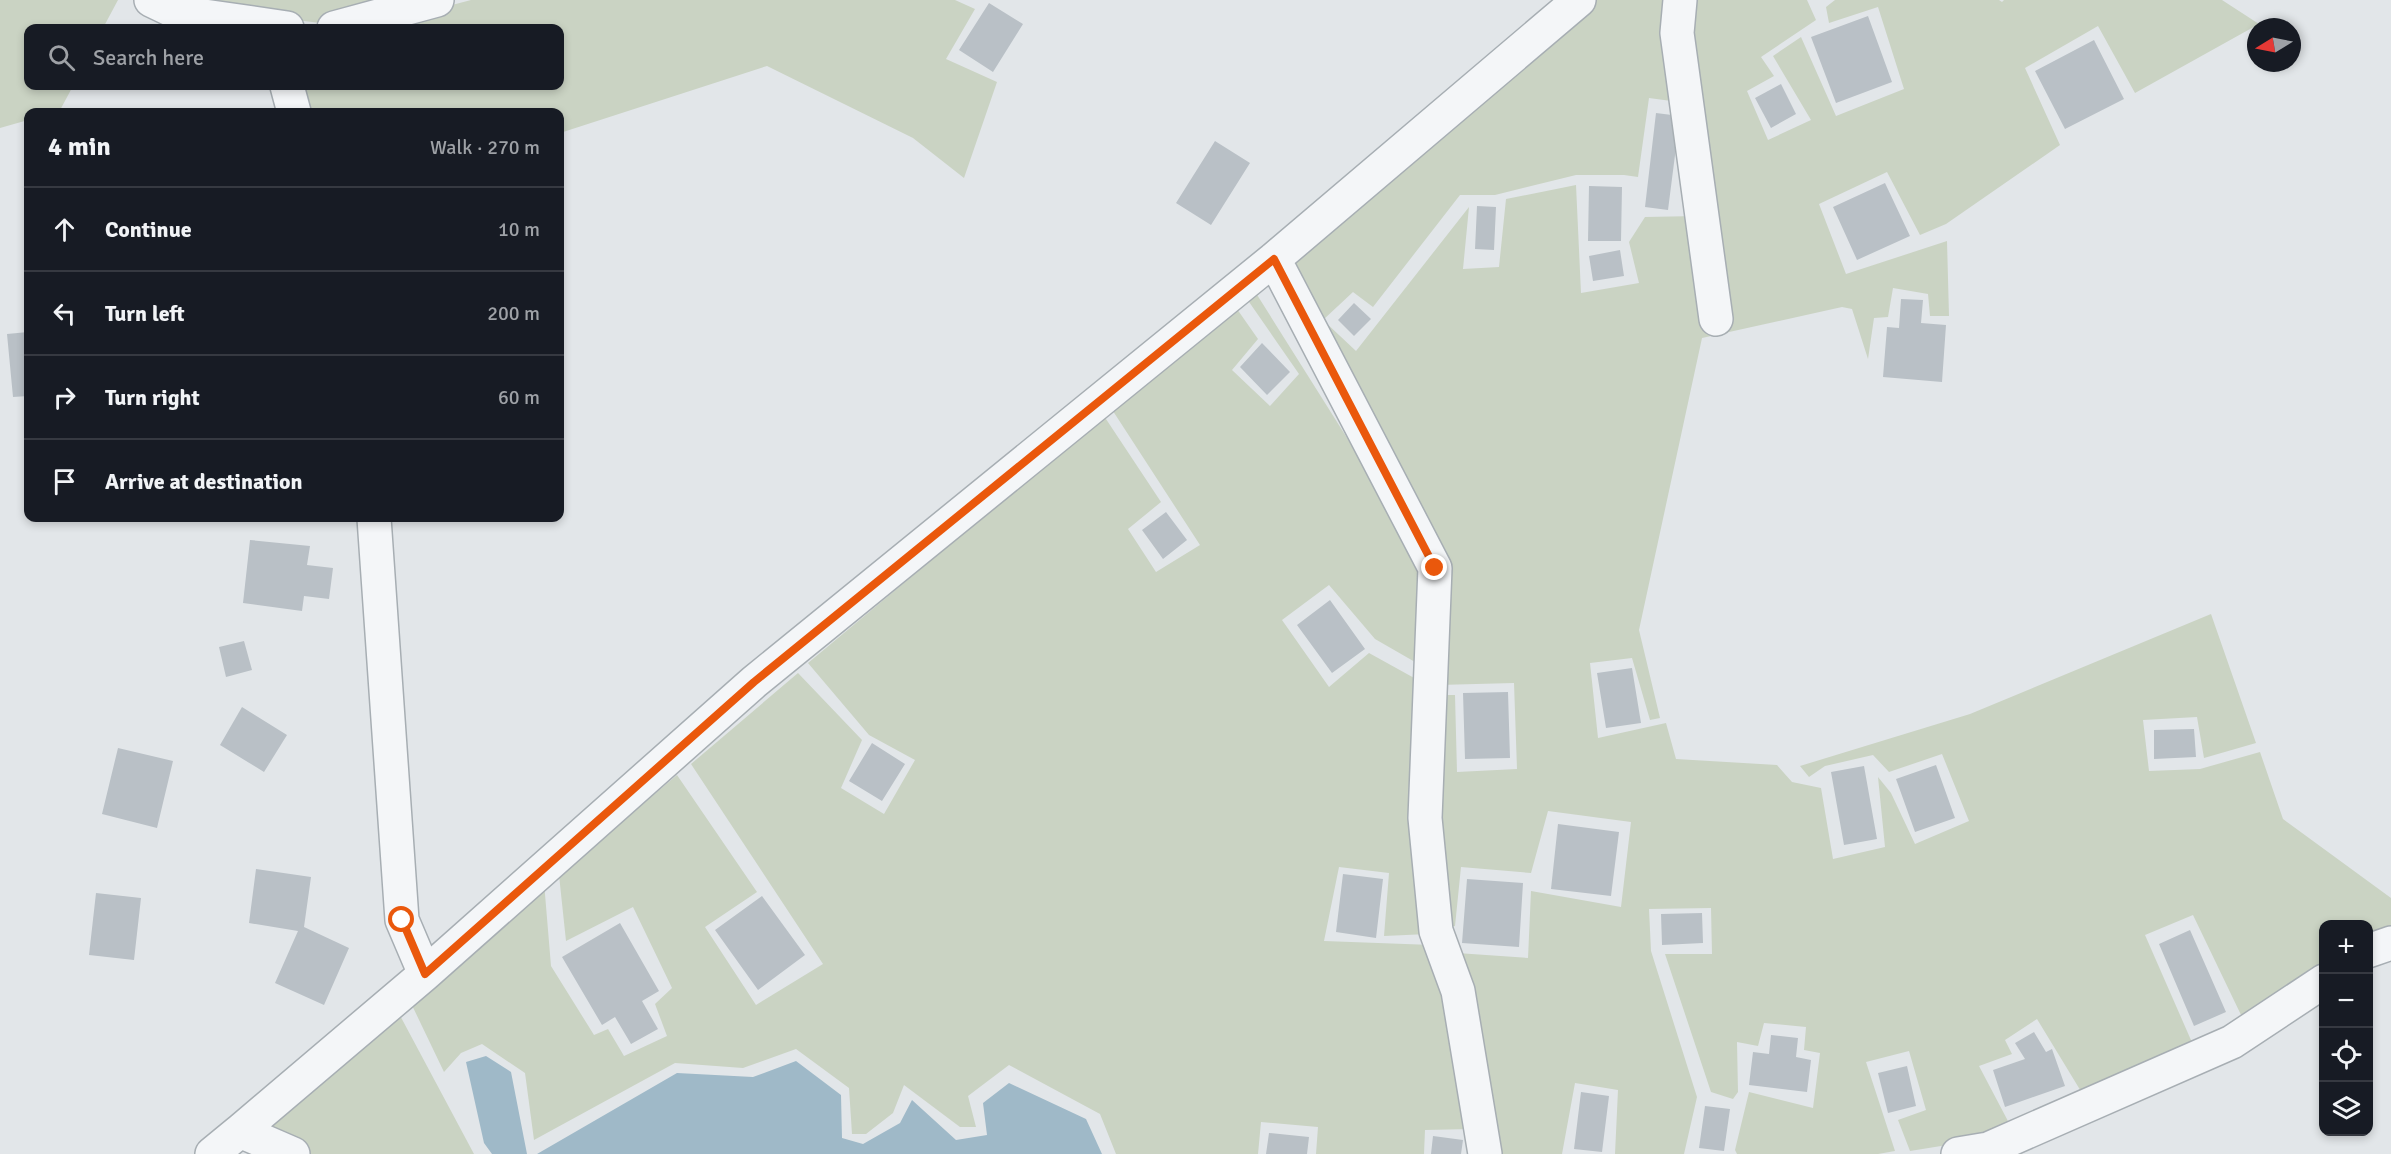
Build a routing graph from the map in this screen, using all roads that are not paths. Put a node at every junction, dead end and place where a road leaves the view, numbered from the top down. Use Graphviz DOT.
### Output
graph roads {
  1 [pos="151,0"];
  2 [pos="437,0"];
  3 [pos="1579,0"];
  4 [pos="1680,0"];
  5 [pos="252,24"];
  6 [pos="349,24"];
  7 [pos="288,90"];
  8 [pos="293,108"];
  9 [pos="1274,259"];
  10 [pos="1716,319"];
  11 [pos="374,522"];
  12 [pos="2391,943"];
  13 [pos="2373,949"];
  14 [pos="425,974"];
  15 [pos="2319,984"];
  16 [pos="240,1131"];
  17 [pos="212,1154"];
  18 [pos="293,1154"];
  19 [pos="1485,1154"];
  20 [pos="1958,1154"];
  1 -- 5 [label="street"];
  2 -- 6 [label="street"];
  3 -- 9 [label="street"];
  4 -- 10 [label="street"];
  7 -- 8 [label="street"];
  9 -- 14 [label="street"];
  9 -- 19 [label="street"];
  11 -- 14 [label="street"];
  12 -- 13 [label="street"];
  14 -- 16 [label="street"];
  15 -- 20 [label="street"];
  16 -- 17 [label="street"];
  16 -- 18 [label="street"];
}
